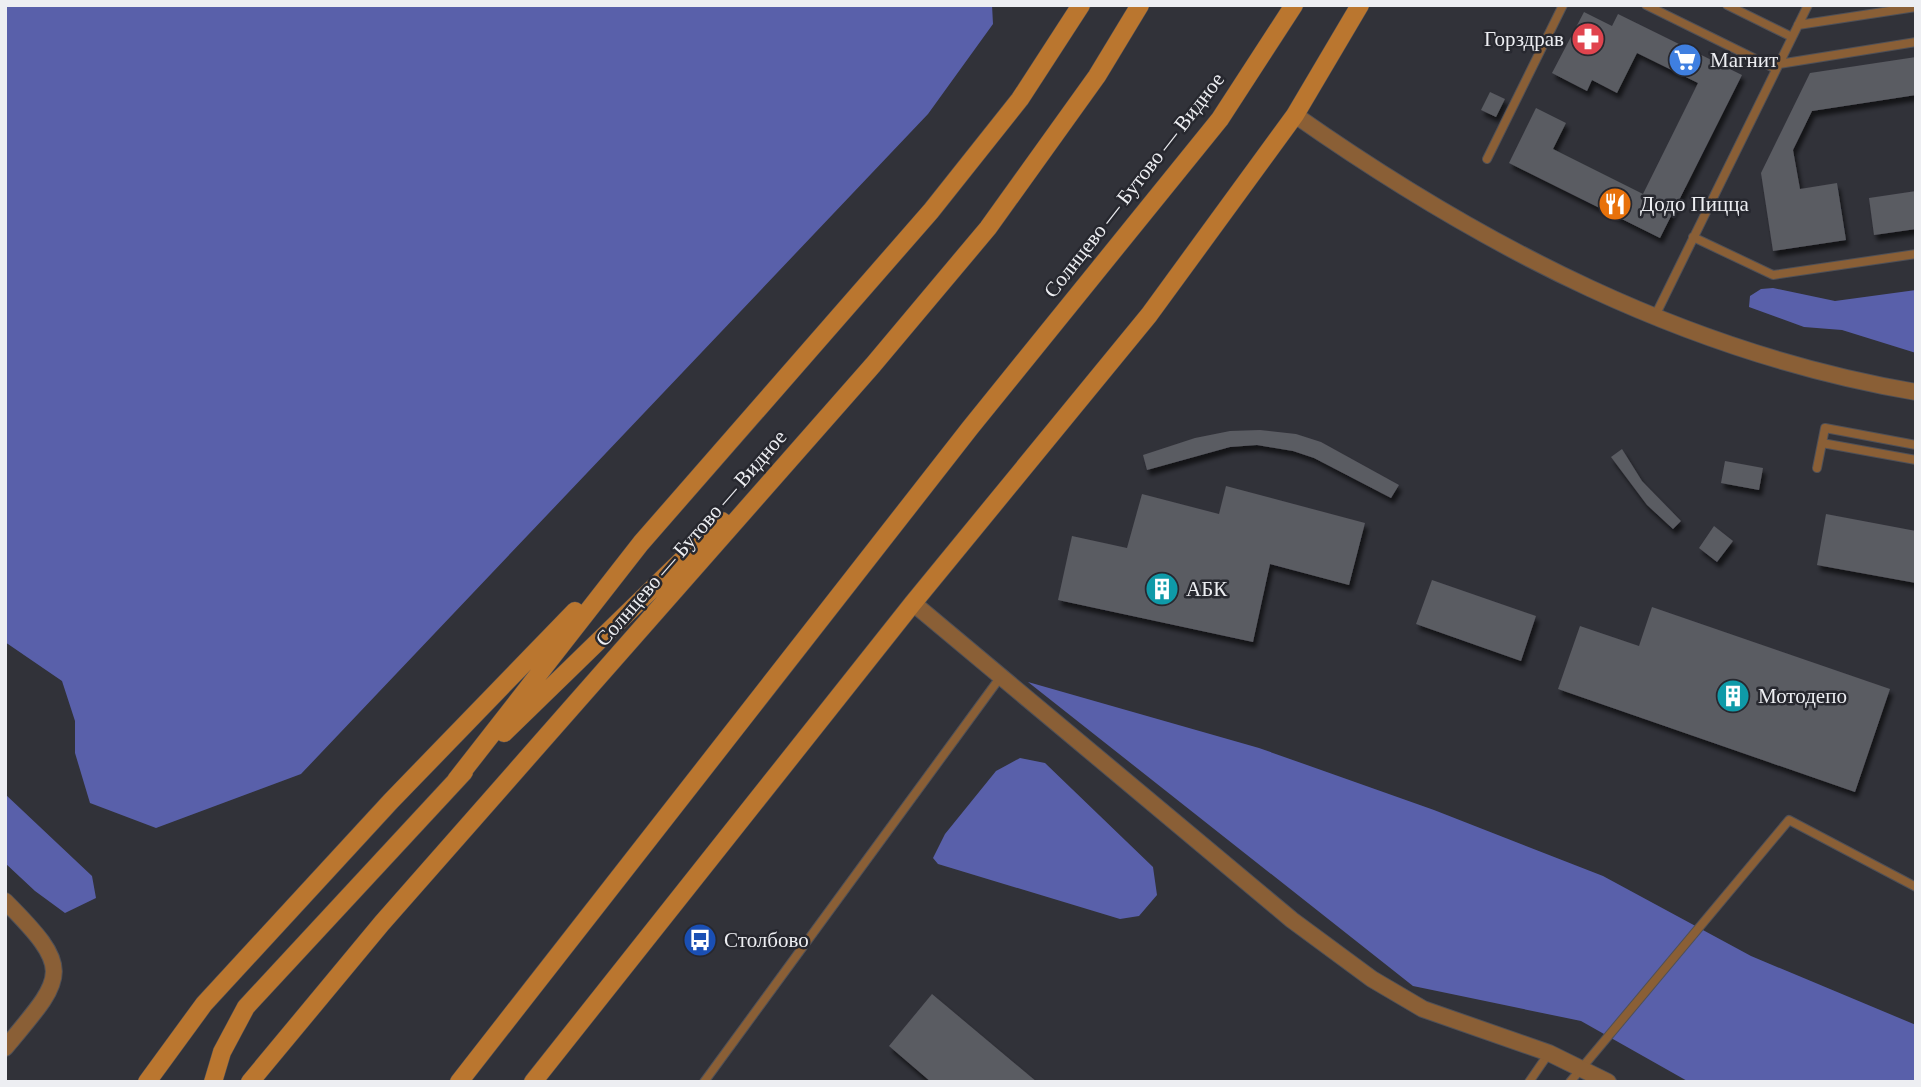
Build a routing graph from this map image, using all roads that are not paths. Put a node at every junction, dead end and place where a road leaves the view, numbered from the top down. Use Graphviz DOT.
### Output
graph roads {
  1 [pos="1081,5"];
  2 [pos="1140,5"];
  3 [pos="1294,5"];
  4 [pos="1360,5"];
  5 [pos="1563,5"];
  6 [pos="1646,5"];
  7 [pos="1727,5"];
  8 [pos="1808,5"];
  9 [pos="1916,6"];
  10 [pos="1798,25"];
  11 [pos="1792,37"];
  12 [pos="1916,43"];
  13 [pos="1777,66"];
  14 [pos="1295,115"];
  15 [pos="1487,159"];
  16 [pos="1693,237"];
  17 [pos="1916,254"];
  18 [pos="1655,316"];
  19 [pos="1916,392"];
  20 [pos="822,424"];
  21 [pos="1822,443"];
  22 [pos="1916,445"];
  23 [pos="1916,460"];
  24 [pos="1817,468"];
  25 [pos="641,543"];
  26 [pos="913,603"];
  27 [pos="999,678"];
  28 [pos="456,780"];
  29 [pos="1916,887"];
  30 [pos="5,901"];
  31 [pos="5,1048"];
  32 [pos="1549,1052"];
  33 [pos="1580,1068"];
  34 [pos="147,1082"];
  35 [pos="213,1082"];
  36 [pos="250,1082"];
  37 [pos="460,1082"];
  38 [pos="533,1082"];
  39 [pos="704,1082"];
  40 [pos="1529,1082"];
  41 [pos="1570,1082"];
  42 [pos="1608,1082"];
  1 -- 25 [label="main road"];
  2 -- 20 [label="main road, Солнцево — Бутово — Видное"];
  3 -- 37 [label="main road, Солнцево — Бутово — Видное"];
  4 -- 14 [label="main road"];
  5 -- 15 [label="lane"];
  6 -- 13 [label="lane"];
  7 -- 11 [label="lane"];
  8 -- 10 [label="lane"];
  9 -- 10 [label="lane"];
  10 -- 11 [label="lane"];
  11 -- 13 [label="lane"];
  12 -- 13 [label="lane"];
  13 -- 16 [label="lane"];
  14 -- 18 [label="street"];
  14 -- 26 [label="main road"];
  16 -- 17 [label="lane"];
  16 -- 18 [label="lane"];
  18 -- 19 [label="street"];
  20 -- 28 [label="main road"];
  20 -- 36 [label="main road, Солнцево — Бутово — Видное"];
  21 -- 22 [label="lane"];
  21 -- 23 [label="lane"];
  21 -- 24 [label="lane"];
  25 -- 28 [label="main road"];
  25 -- 34 [label="main road"];
  26 -- 27 [label="street"];
  26 -- 38 [label="main road"];
  27 -- 32 [label="street"];
  27 -- 39 [label="lane"];
  28 -- 35 [label="main road"];
  29 -- 33 [label="lane"];
  30 -- 31 [label="street"];
  32 -- 33 [label="street"];
  32 -- 40 [label="lane"];
  33 -- 41 [label="lane"];
  33 -- 42 [label="street"];
}
